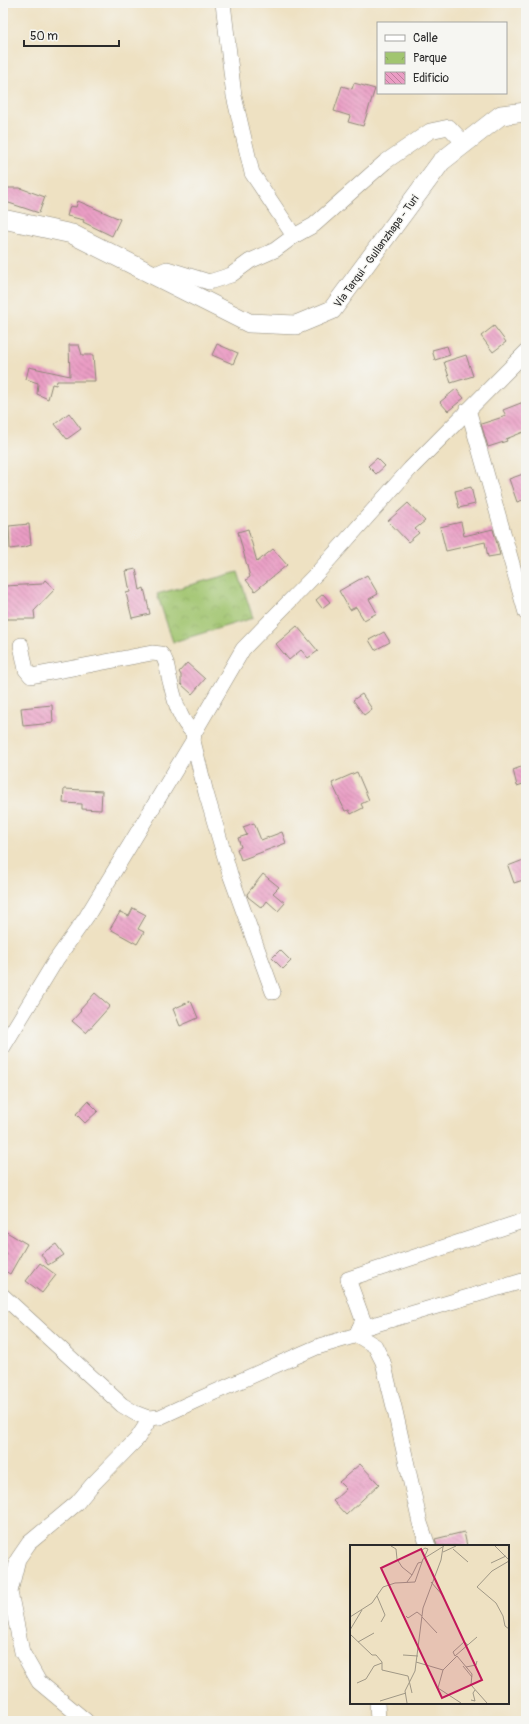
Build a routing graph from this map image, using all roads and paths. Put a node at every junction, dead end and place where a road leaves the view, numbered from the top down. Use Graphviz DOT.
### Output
graph roads {
  1 [pos="223,3"];
  2 [pos="526,112"];
  3 [pos="465,144"];
  4 [pos="3,219"];
  5 [pos="294,236"];
  6 [pos="153,275"];
  7 [pos="526,352"];
  8 [pos="466,411"];
  9 [pos="526,612"];
  10 [pos="21,645"];
  11 [pos="193,737"];
  12 [pos="273,992"];
  13 [pos="3,1047"];
  14 [pos="526,1220"];
  15 [pos="526,1280"];
  16 [pos="3,1296"];
  17 [pos="358,1332"];
  18 [pos="148,1418"];
  19 [pos="428,1545"];
  20 [pos="377,1704"];
  21 [pos="86,1721"];
  22 [pos="378,1721"];
  1 -- 5 [label="street"];
  2 -- 3 [label="main road, Vía Tarqui - Gullanzhapa - Turi"];
  3 -- 5 [label="street"];
  3 -- 6 [label="main road, Vía Tarqui - Gullanzhapa - Turi"];
  4 -- 6 [label="main road, Vía Tarqui - Gullanzhapa - Turi"];
  5 -- 6 [label="street"];
  7 -- 8 [label="street"];
  8 -- 9 [label="street"];
  8 -- 11 [label="street"];
  10 -- 11 [label="street"];
  11 -- 12 [label="street"];
  11 -- 13 [label="street"];
  14 -- 17 [label="street"];
  15 -- 17 [label="street"];
  16 -- 18 [label="street"];
  17 -- 18 [label="street"];
  17 -- 19 [label="street"];
  18 -- 21 [label="street"];
  20 -- 22 [label="street"];
}
